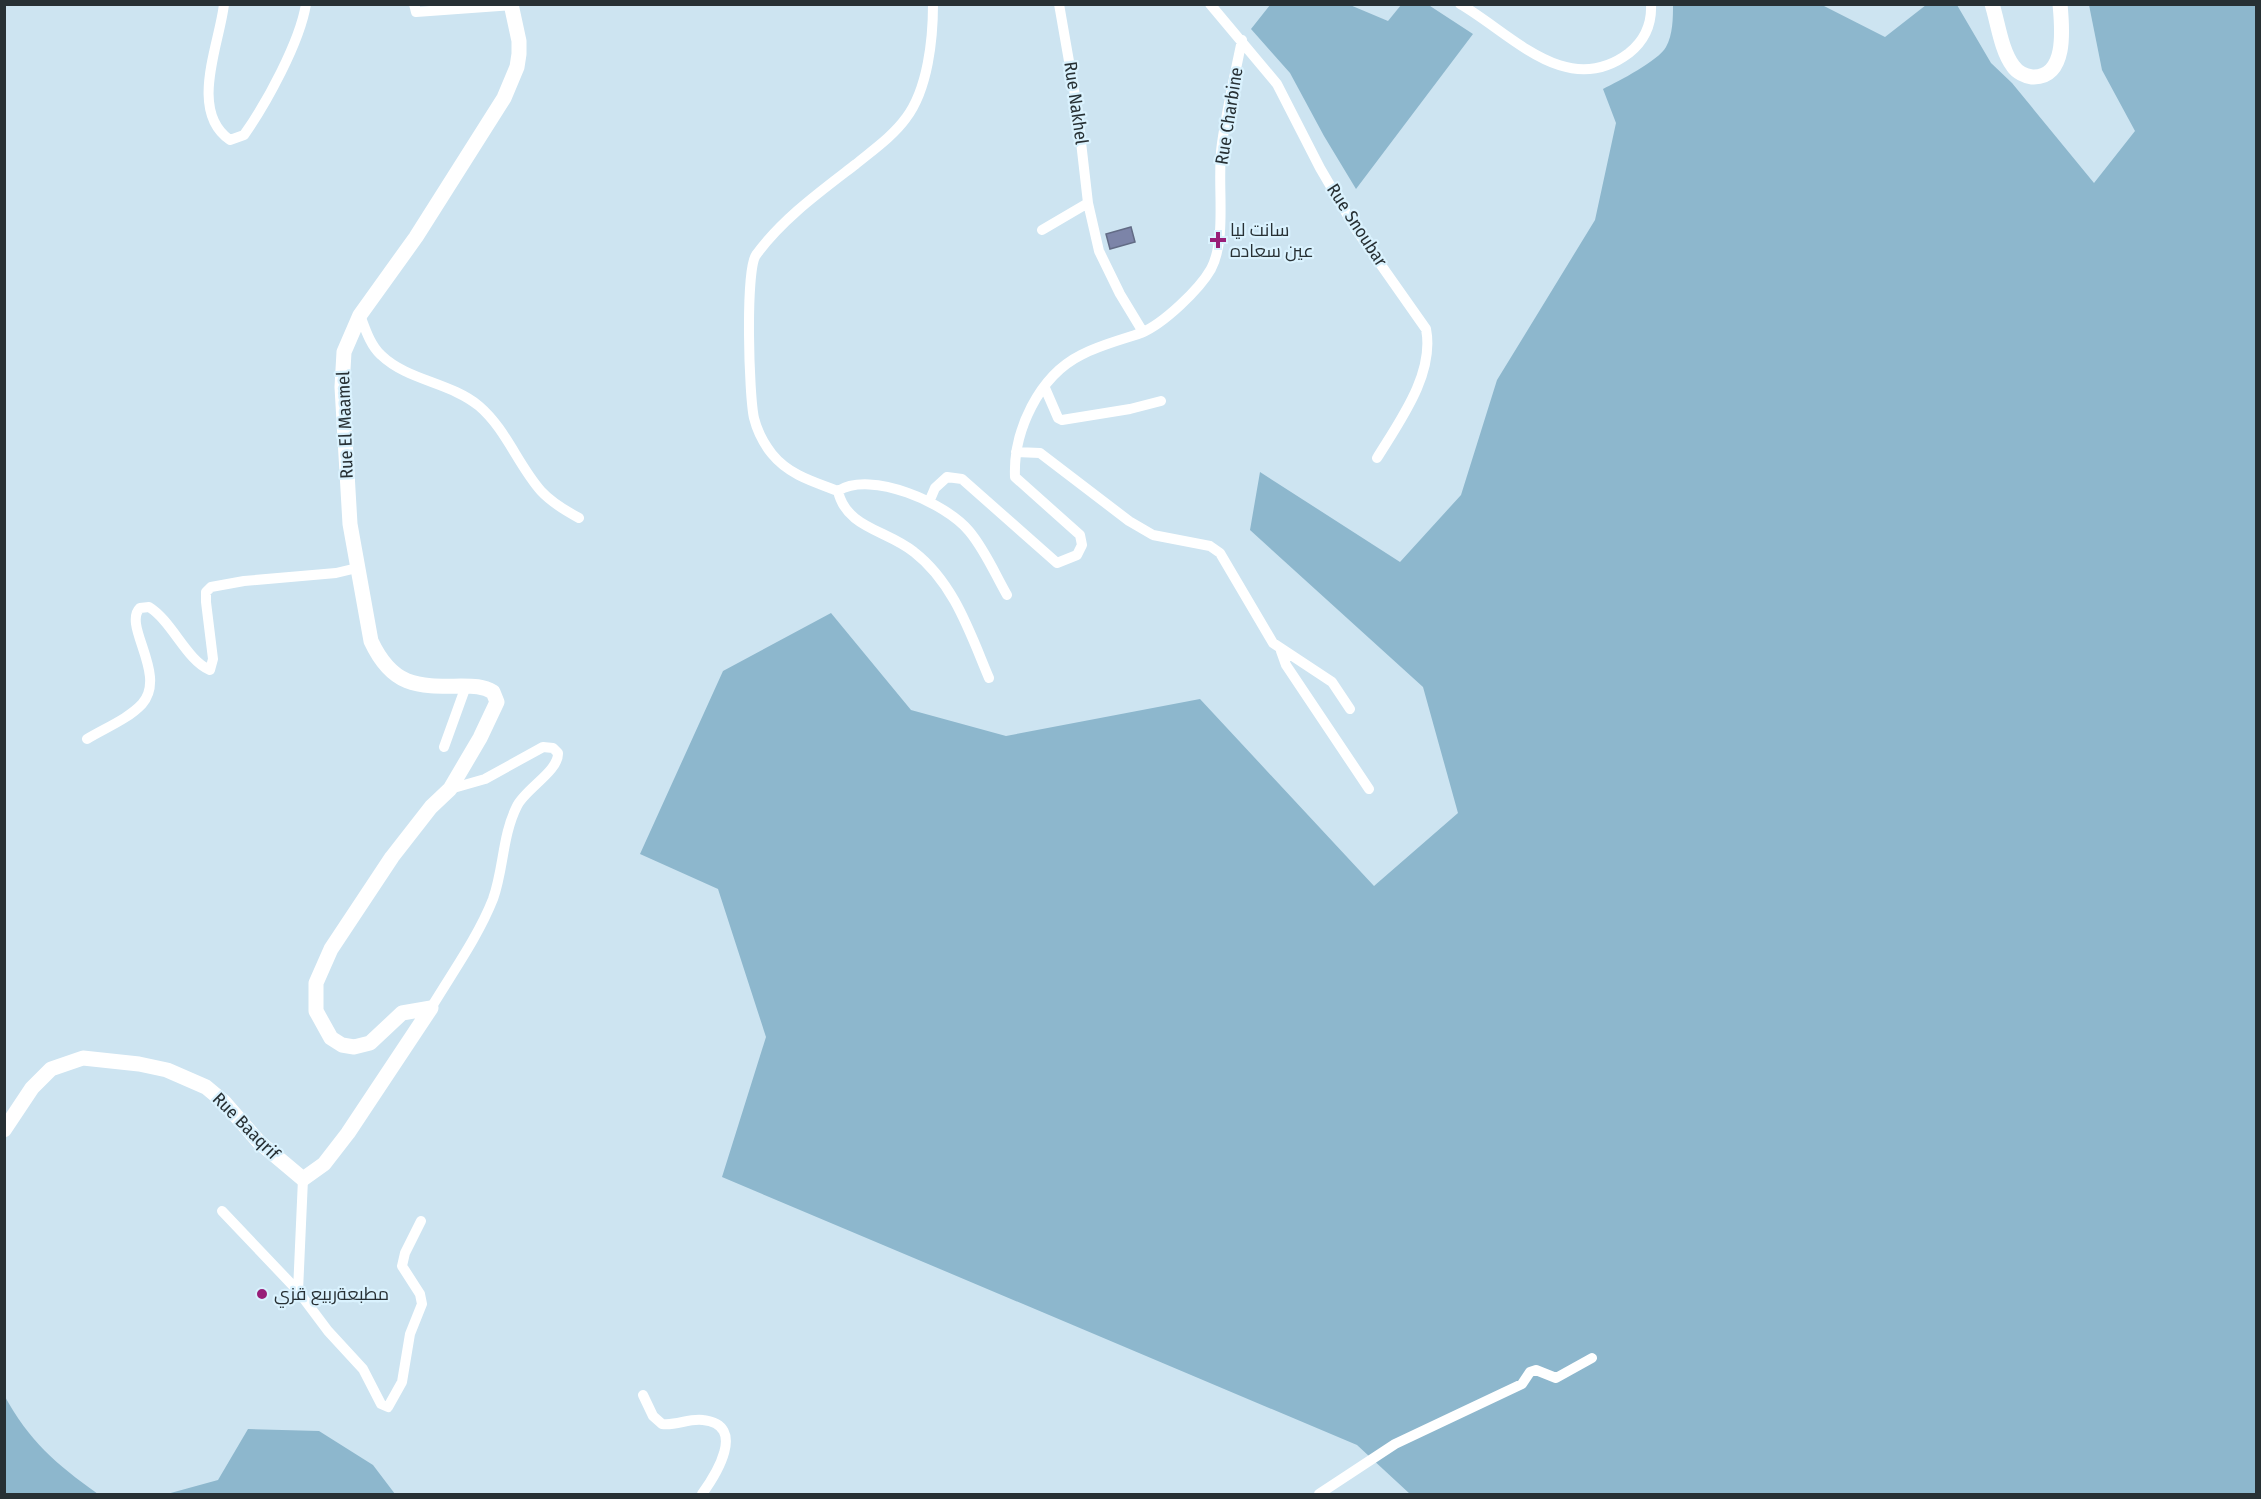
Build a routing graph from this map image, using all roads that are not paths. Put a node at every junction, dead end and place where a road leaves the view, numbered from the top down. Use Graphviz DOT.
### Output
graph roads {
  1 [pos="224,4"];
  2 [pos="306,4"];
  3 [pos="414,4"];
  4 [pos="933,4"];
  5 [pos="1059,4"];
  6 [pos="1210,4"];
  7 [pos="1460,4"];
  8 [pos="1651,4"];
  9 [pos="1992,4"];
  10 [pos="2060,4"];
  11 [pos="512,5"];
  12 [pos="1242,40"];
  13 [pos="1088,203"];
  14 [pos="1042,230"];
  15 [pos="360,315"];
  16 [pos="1143,332"];
  17 [pos="1045,388"];
  18 [pos="1161,401"];
  19 [pos="1016,452"];
  20 [pos="1377,458"];
  21 [pos="838,491"];
  22 [pos="929,502"];
  23 [pos="579,518"];
  24 [pos="357,568"];
  25 [pos="1007,595"];
  26 [pos="1281,651"];
  27 [pos="989,678"];
  28 [pos="466,686"];
  29 [pos="1350,709"];
  30 [pos="87,739"];
  31 [pos="444,747"];
  32 [pos="450,789"];
  33 [pos="1369,789"];
  34 [pos="432,1008"];
  35 [pos="4,1130"];
  36 [pos="303,1179"];
  37 [pos="222,1211"];
  38 [pos="421,1221"];
  39 [pos="298,1291"];
  40 [pos="1592,1358"];
  41 [pos="643,1395"];
  42 [pos="702,1494"];
  43 [pos="1319,1494"];
  1 -- 2 [label="street"];
  3 -- 11 [label="street"];
  4 -- 21 [label="street"];
  5 -- 13 [label="street, Rue Nakhel"];
  6 -- 12 [label="street, Rue Snoubar"];
  7 -- 8 [label="street"];
  9 -- 10 [label="street"];
  11 -- 15 [label="street, Rue El Maamel"];
  12 -- 16 [label="street, Rue Charbine"];
  12 -- 20 [label="street, Rue Snoubar"];
  13 -- 14 [label="street"];
  13 -- 16 [label="street, Rue Nakhel"];
  15 -- 23 [label="street"];
  15 -- 24 [label="street, Rue El Maamel"];
  16 -- 17 [label="street, Rue Charbine"];
  17 -- 18 [label="street"];
  17 -- 19 [label="street, Rue Charbine"];
  19 -- 22 [label="street"];
  19 -- 26 [label="street"];
  21 -- 22 [label="street"];
  21 -- 27 [label="street"];
  22 -- 25 [label="street"];
  24 -- 28 [label="street, Rue El Maamel"];
  24 -- 30 [label="street"];
  26 -- 29 [label="street"];
  26 -- 33 [label="street"];
  28 -- 31 [label="street"];
  28 -- 32 [label="street, Rue El Maamel"];
  32 -- 34 [label="street"];
  32 -- 34 [label="street"];
  34 -- 36 [label="street"];
  35 -- 36 [label="street, Rue Baaqrif"];
  36 -- 39 [label="street"];
  37 -- 39 [label="street"];
  38 -- 39 [label="street"];
  40 -- 43 [label="street"];
  41 -- 42 [label="street"];
}
